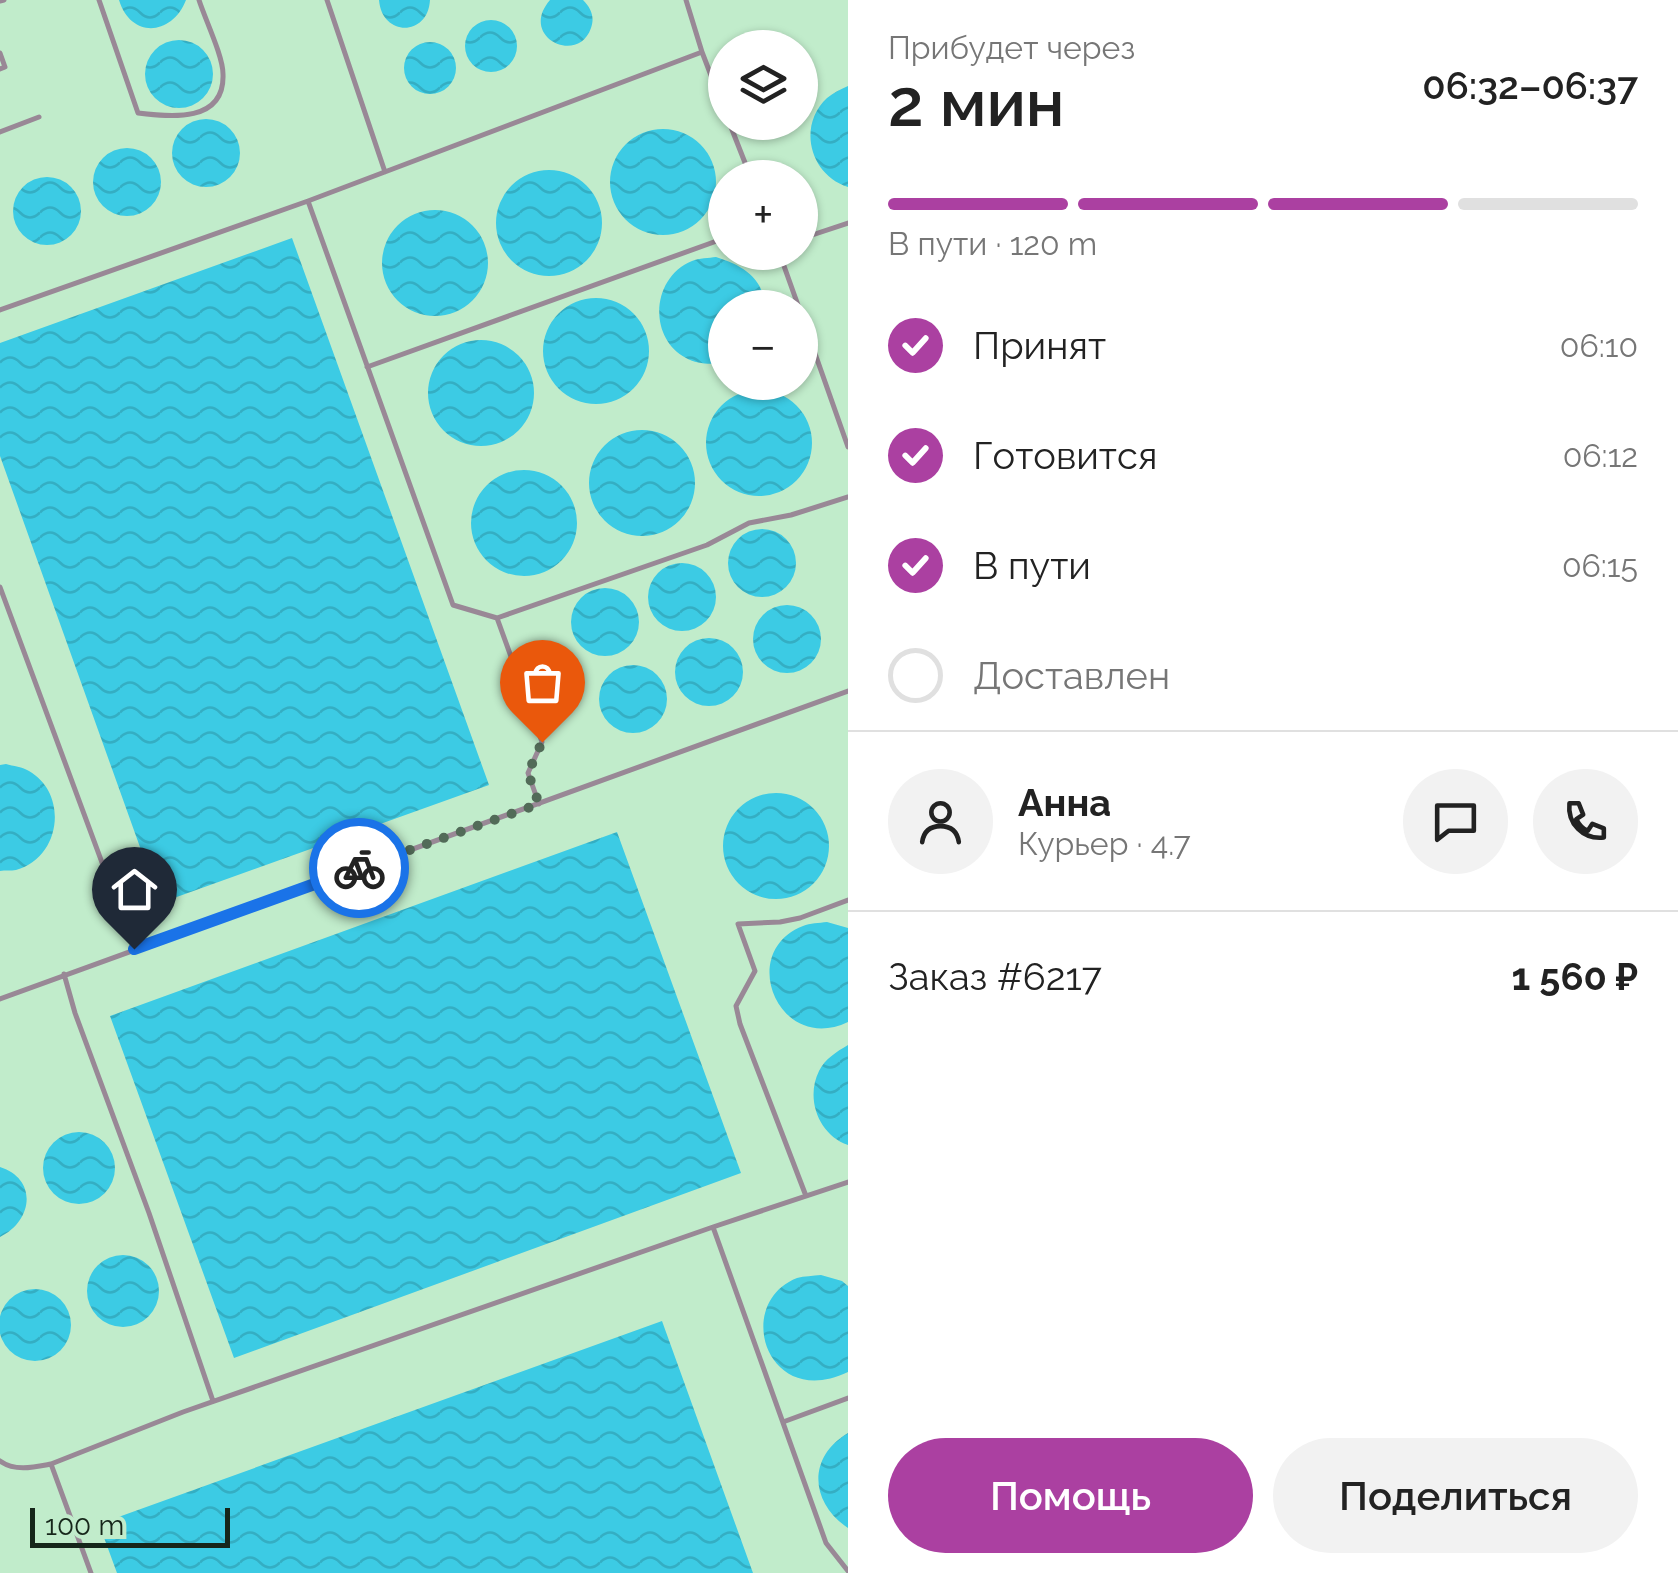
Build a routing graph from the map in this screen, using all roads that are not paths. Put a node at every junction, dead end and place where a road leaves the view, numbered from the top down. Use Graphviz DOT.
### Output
graph roads {
  1 [pos="99,0"];
  2 [pos="198,0"];
  3 [pos="327,0"];
  4 [pos="686,0"];
  5 [pos="702,52"];
  6 [pos="0,53"];
  7 [pos="708,68"];
  8 [pos="0,69"];
  9 [pos="39,117"];
  10 [pos="0,132"];
  11 [pos="385,172"];
  12 [pos="308,201"];
  13 [pos="848,222"];
  14 [pos="818,233"];
  15 [pos="708,244"];
  16 [pos="0,310"];
  17 [pos="818,363"];
  18 [pos="368,366"];
  19 [pos="848,447"];
  20 [pos="848,497"];
  21 [pos="0,587"];
  22 [pos="497,618"];
  23 [pos="848,691"];
  24 [pos="539,804"];
  25 [pos="848,900"];
  26 [pos="134,949"];
  27 [pos="64,974"];
  28 [pos="0,998"];
  29 [pos="848,1182"];
  30 [pos="806,1196"];
  31 [pos="712,1227"];
  32 [pos="848,1398"];
  33 [pos="214,1402"];
  34 [pos="783,1422"];
  35 [pos="0,1461"];
  36 [pos="51,1464"];
  37 [pos="848,1572"];
  38 [pos="91,1573"];
  1 -- 2 [label="lane"];
  3 -- 11 [label="lane"];
  4 -- 5 [label="lane"];
  5 -- 7 [label="lane"];
  5 -- 11 [label="lane"];
  6 -- 8 [label="lane"];
  9 -- 10 [label="lane"];
  11 -- 12 [label="lane"];
  12 -- 16 [label="lane"];
  12 -- 18 [label="lane"];
  13 -- 14 [label="lane"];
  15 -- 18 [label="lane"];
  17 -- 19 [label="lane"];
  18 -- 22 [label="lane"];
  20 -- 22 [label="lane"];
  21 -- 26 [label="lane"];
  22 -- 24 [label="lane"];
  23 -- 24 [label="lane"];
  24 -- 26 [label="lane"];
  25 -- 30 [label="lane"];
  26 -- 27 [label="lane"];
  27 -- 28 [label="lane"];
  27 -- 33 [label="lane"];
  29 -- 30 [label="lane"];
  30 -- 31 [label="lane"];
  31 -- 33 [label="lane"];
  31 -- 34 [label="lane"];
  32 -- 34 [label="lane"];
  33 -- 36 [label="lane"];
  34 -- 37 [label="lane"];
  35 -- 36 [label="lane"];
  36 -- 38 [label="lane"];
}
